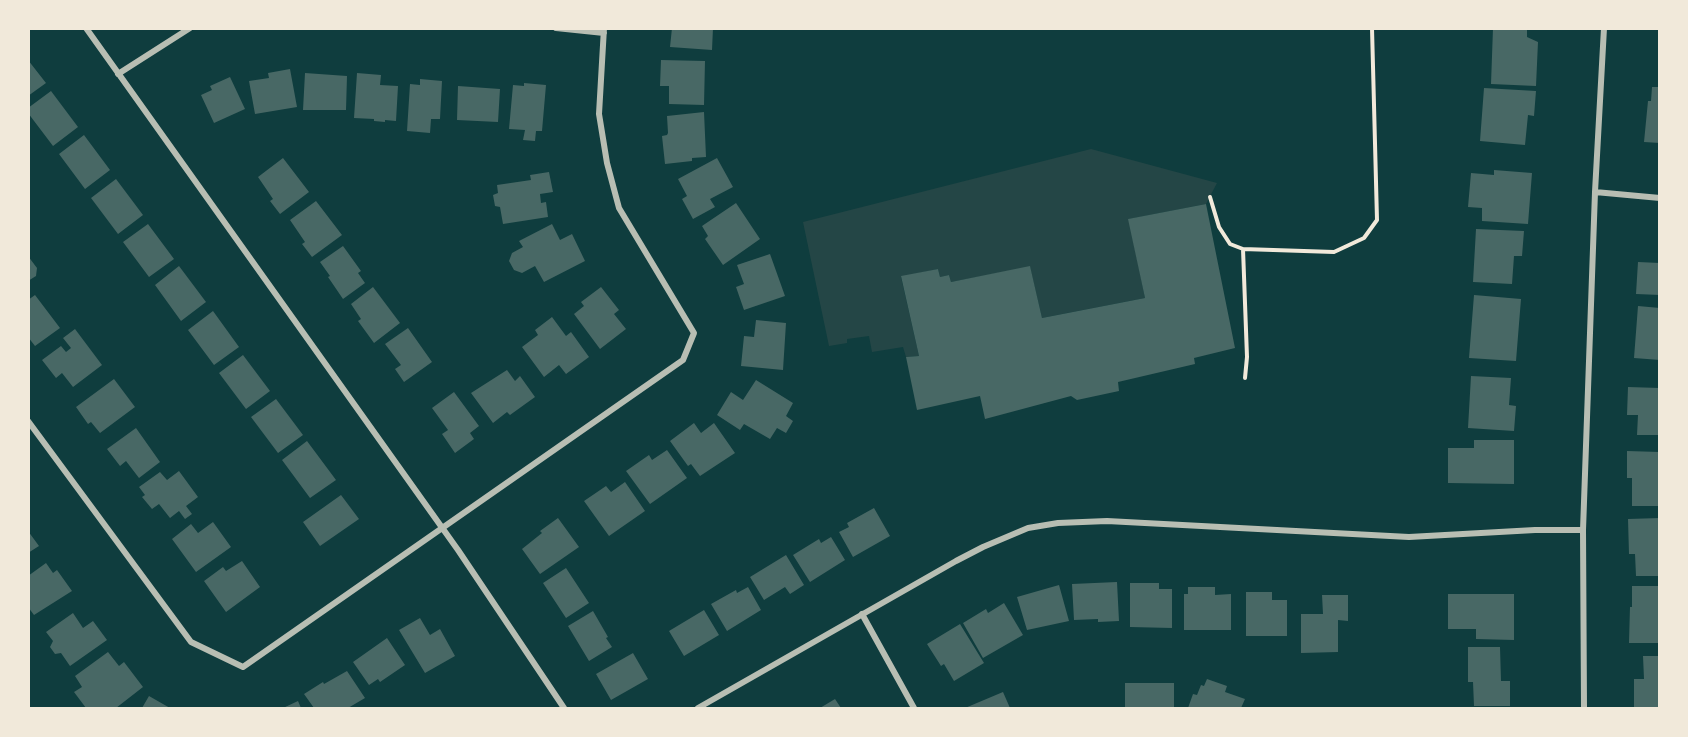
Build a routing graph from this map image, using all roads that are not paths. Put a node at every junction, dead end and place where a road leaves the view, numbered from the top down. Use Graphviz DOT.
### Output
graph roads {
  1 [pos="86,28"];
  2 [pos="190,28"];
  3 [pos="556,28"];
  4 [pos="1604,28"];
  5 [pos="604,31"];
  6 [pos="118,74"];
  7 [pos="1595,192"];
  8 [pos="1659,198"];
  9 [pos="28,421"];
  10 [pos="443,529"];
  11 [pos="1582,530"];
  12 [pos="862,614"];
  13 [pos="564,708"];
  14 [pos="698,708"];
  15 [pos="914,708"];
  16 [pos="1584,708"];
  1 -- 6 [label="street"];
  2 -- 6 [label="street"];
  3 -- 5 [label="street"];
  4 -- 7 [label="street"];
  5 -- 10 [label="street"];
  6 -- 10 [label="street"];
  7 -- 8 [label="street"];
  7 -- 11 [label="street"];
  9 -- 10 [label="street"];
  10 -- 13 [label="street"];
  11 -- 12 [label="street"];
  11 -- 16 [label="street"];
  12 -- 14 [label="street"];
  12 -- 15 [label="street"];
}
